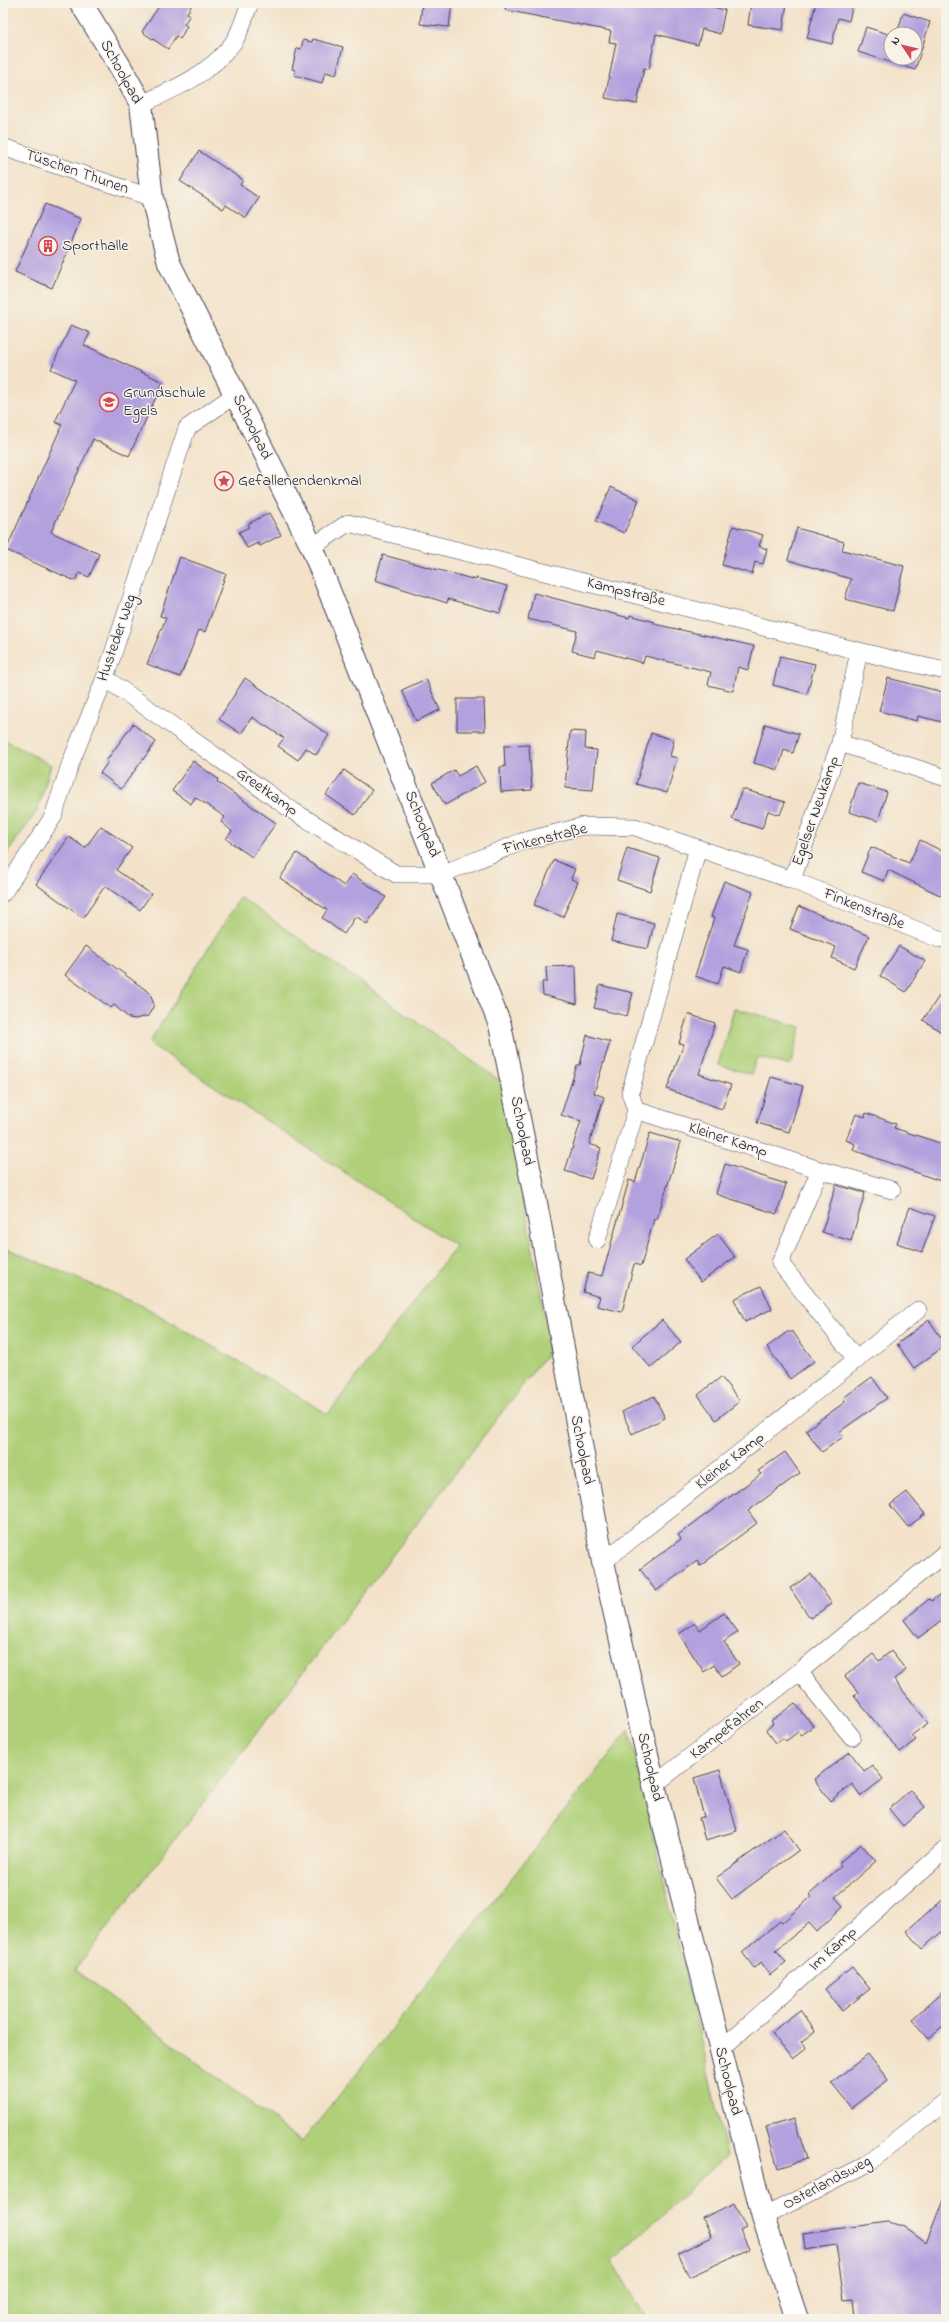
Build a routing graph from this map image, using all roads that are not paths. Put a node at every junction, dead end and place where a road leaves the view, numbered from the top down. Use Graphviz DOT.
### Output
graph roads {
  1 [pos="81,3"];
  2 [pos="250,3"];
  3 [pos="141,104"];
  4 [pos="3,146"];
  5 [pos="152,198"];
  6 [pos="236,394"];
  7 [pos="312,547"];
  8 [pos="859,651"];
  9 [pos="946,671"];
  10 [pos="105,678"];
  11 [pos="840,743"];
  12 [pos="946,778"];
  13 [pos="698,848"];
  14 [pos="442,874"];
  15 [pos="792,880"];
  16 [pos="3,894"];
  17 [pos="939,939"];
  18 [pos="636,1110"];
  19 [pos="820,1170"];
  20 [pos="892,1190"];
  21 [pos="597,1240"];
  22 [pos="918,1310"];
  23 [pos="857,1360"];
  24 [pos="944,1557"];
  25 [pos="603,1562"];
  26 [pos="799,1672"];
  27 [pos="852,1737"];
  28 [pos="654,1785"];
  29 [pos="946,1849"];
  30 [pos="720,2050"];
  31 [pos="946,2102"];
  32 [pos="763,2217"];
  33 [pos="797,2319"];
  1 -- 3 [label="street, Schoolpad"];
  2 -- 3 [label="street"];
  3 -- 5 [label="street, Schoolpad"];
  4 -- 5 [label="street, Tüschen Thunen"];
  5 -- 6 [label="street, Schoolpad"];
  6 -- 7 [label="street, Schoolpad"];
  6 -- 10 [label="street, Husteder Weg"];
  7 -- 8 [label="street, Kampstraße"];
  7 -- 14 [label="street, Schoolpad"];
  8 -- 9 [label="street, Kampstraße"];
  8 -- 11 [label="street, Egelser Neukamp"];
  10 -- 14 [label="street, Greetkamp"];
  10 -- 16 [label="street, Husteder Weg"];
  11 -- 12 [label="street, Egelser Neukamp"];
  11 -- 15 [label="street, Egelser Neukamp"];
  13 -- 14 [label="street, Finkenstraße"];
  13 -- 15 [label="street, Finkenstraße"];
  13 -- 18 [label="street"];
  14 -- 25 [label="street, Schoolpad"];
  15 -- 17 [label="street, Finkenstraße"];
  18 -- 19 [label="street, Kleiner Kamp"];
  18 -- 21 [label="street"];
  19 -- 20 [label="street, Kleiner Kamp"];
  19 -- 23 [label="street"];
  22 -- 23 [label="street, Kleiner Kamp"];
  23 -- 25 [label="street, Kleiner Kamp"];
  24 -- 26 [label="street, Kampefahren"];
  25 -- 28 [label="street, Schoolpad"];
  26 -- 27 [label="street"];
  26 -- 28 [label="street, Kampefahren"];
  28 -- 30 [label="street, Schoolpad"];
  29 -- 30 [label="street, Im Kamp"];
  30 -- 32 [label="street, Schoolpad"];
  31 -- 32 [label="street, Osterlandsweg"];
  32 -- 33 [label="street, Schoolpad"];
}
